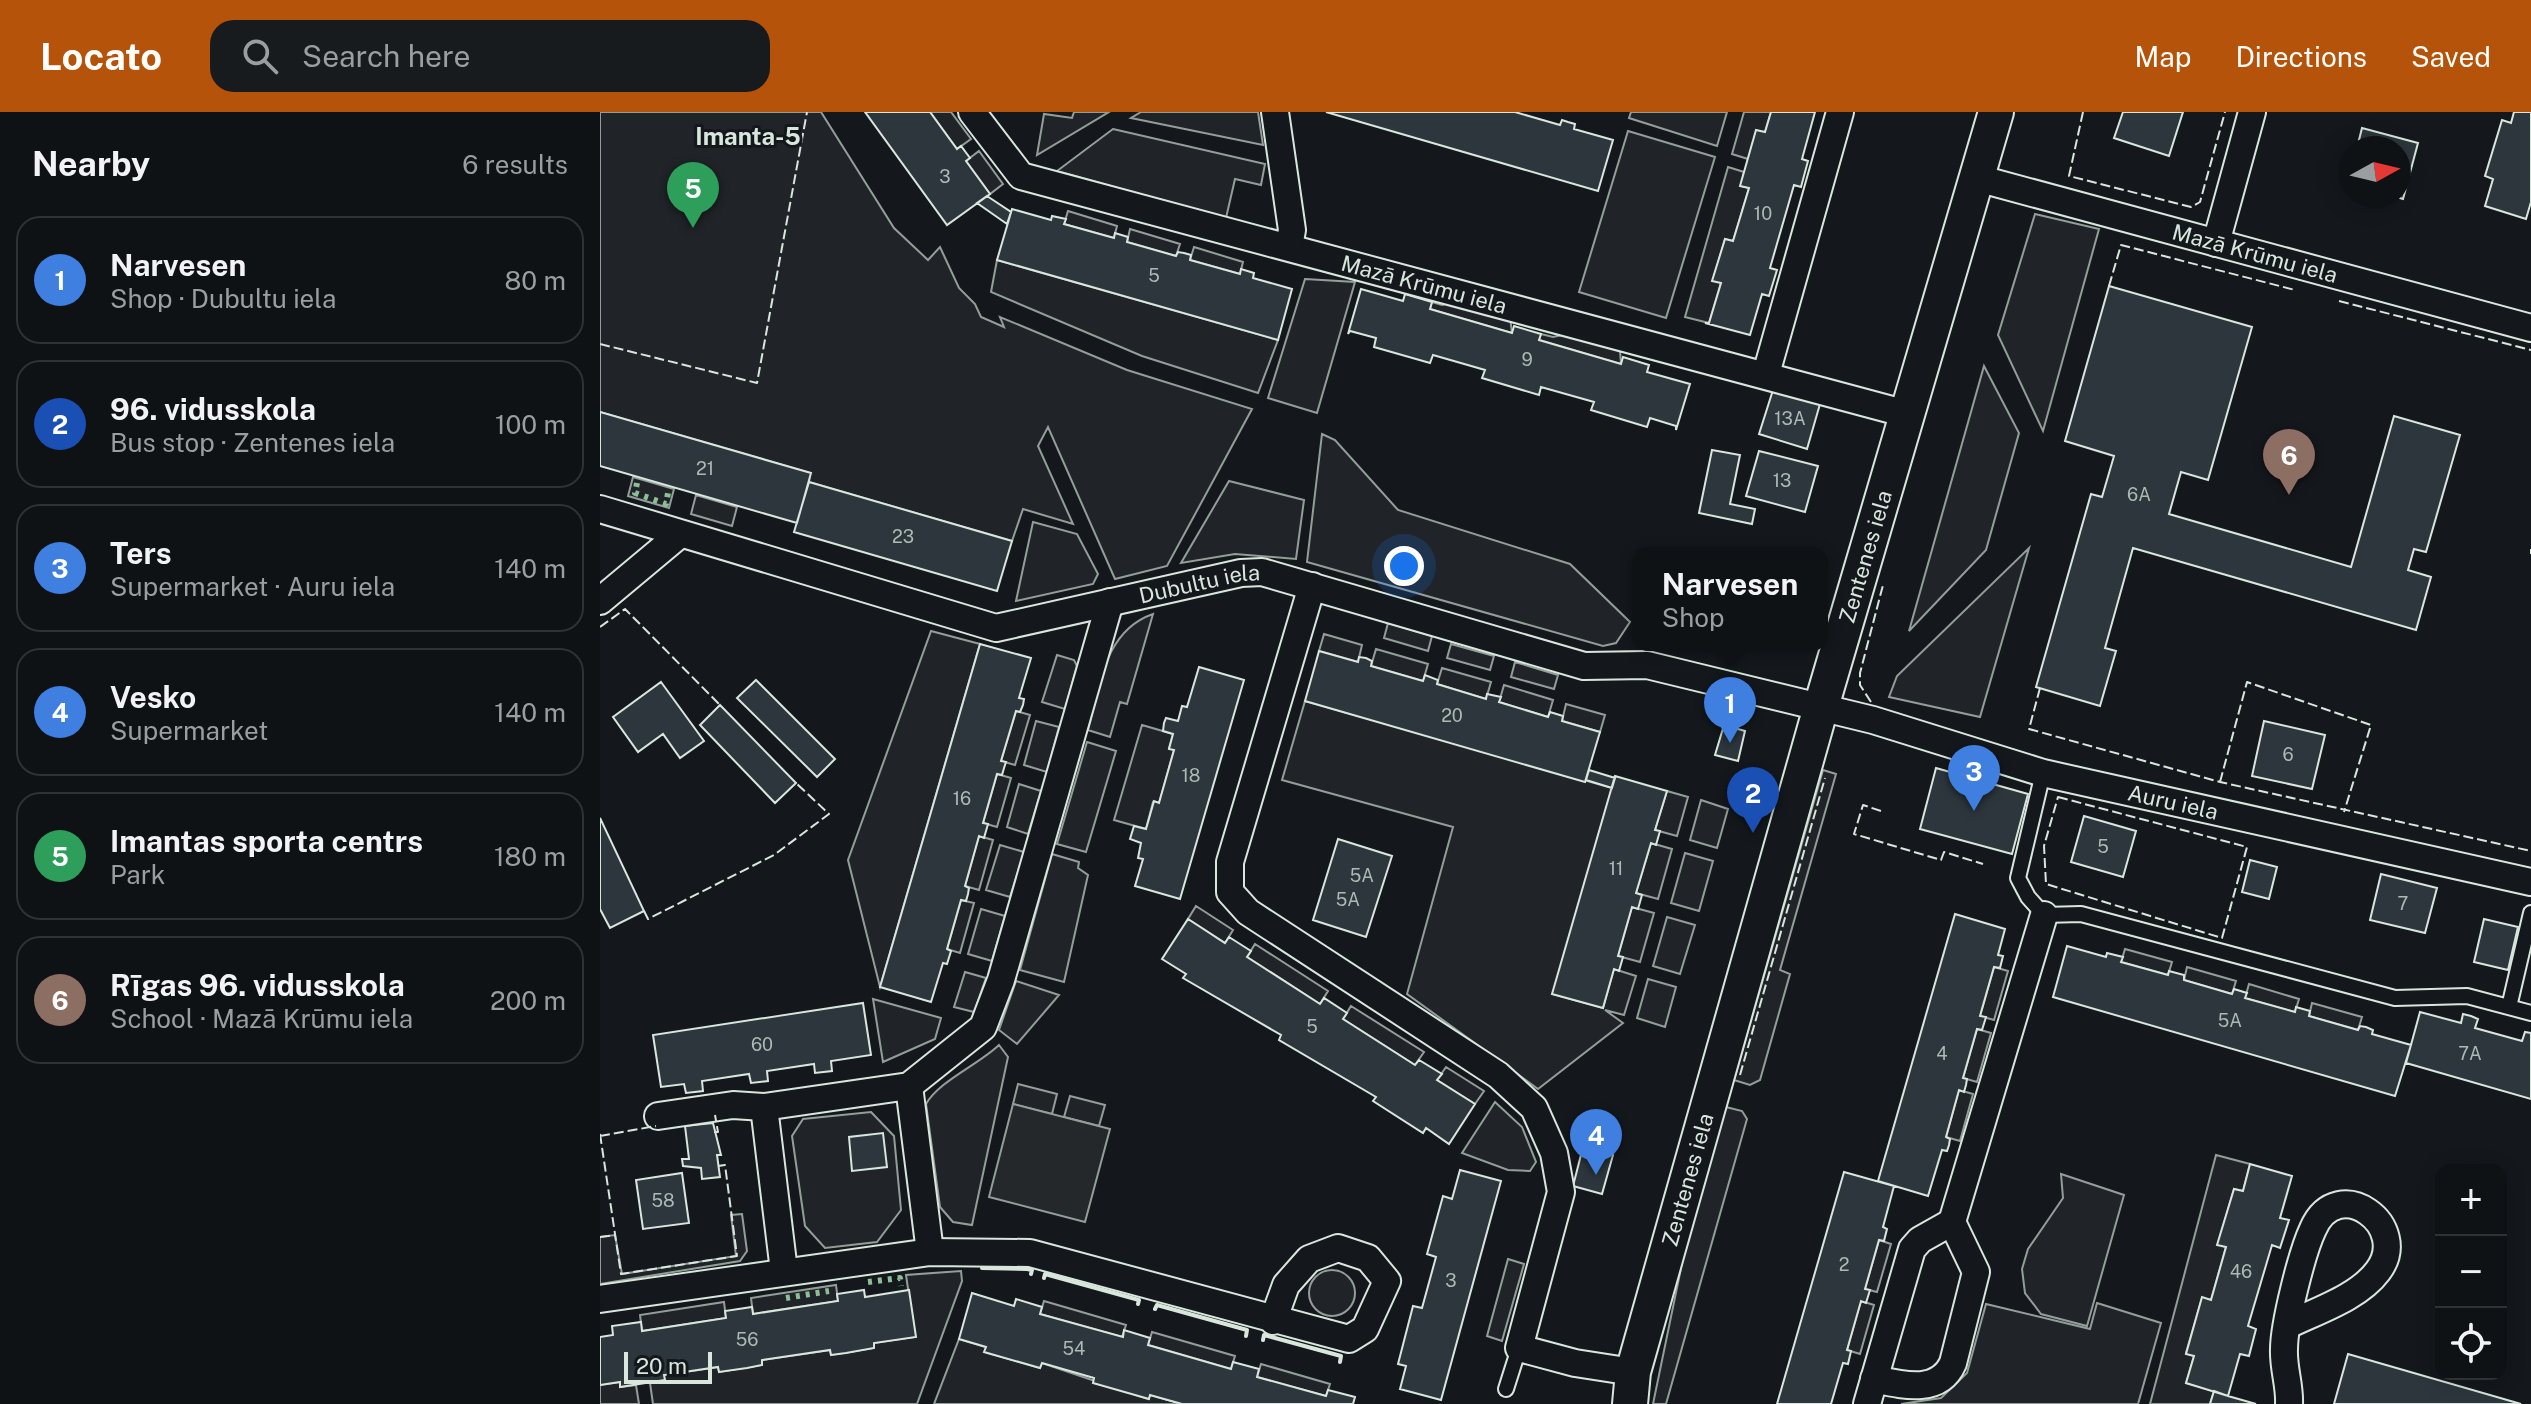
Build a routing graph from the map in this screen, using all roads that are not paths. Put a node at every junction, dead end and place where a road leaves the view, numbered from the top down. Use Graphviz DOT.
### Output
graph roads {
  1 [pos="1275,112"];
  2 [pos="1840,112"];
  3 [pos="1996,112"];
  4 [pos="2252,112"];
  5 [pos="985,119"];
  6 [pos="1977,178"];
  7 [pos="2216,243"];
  8 [pos="1289,247"];
  9 [pos="2530,323"];
  10 [pos="1766,374"];
  11 [pos="1907,414"];
  12 [pos="600,509"];
  13 [pos="679,535"];
  14 [pos="1312,586"];
  15 [pos="600,601"];
  16 [pos="1110,602"];
  17 [pos="1821,707"];
  18 [pos="2043,773"];
  19 [pos="2531,882"];
  20 [pos="2531,913"];
  21 [pos="2044,915"];
  22 [pos="2509,1007"];
  23 [pos="2531,1013"];
  24 [pos="909,1086"];
  25 [pos="764,1107"];
  26 [pos="658,1116"];
  27 [pos="1952,1222"];
  28 [pos="930,1252"];
  29 [pos="784,1271"];
  30 [pos="600,1299"];
  31 [pos="1273,1321"];
  32 [pos="2288,1325"];
  33 [pos="1519,1348"];
  34 [pos="1631,1388"];
  35 [pos="1506,1389"];
  36 [pos="1871,1392"];
  37 [pos="1605,1404"];
  38 [pos="2289,1404"];
  1 -- 8 [label="street"];
  2 -- 10 [label="street"];
  3 -- 6 [label="street, Zentenes iela"];
  4 -- 7 [label="street"];
  5 -- 8 [label="street, Mazā Krūmu iela"];
  6 -- 7 [label="street, Mazā Krūmu iela"];
  6 -- 11 [label="street, Zentenes iela"];
  7 -- 9 [label="street, Mazā Krūmu iela"];
  8 -- 10 [label="street, Mazā Krūmu iela"];
  10 -- 11 [label="street, Mazā Krūmu iela"];
  11 -- 17 [label="street, Zentenes iela"];
  12 -- 13 [label="street, Dubultu iela"];
  13 -- 15 [label="street"];
  13 -- 16 [label="street, Dubultu iela"];
  14 -- 16 [label="street, Dubultu iela"];
  14 -- 17 [label="street, Dubultu iela"];
  14 -- 33 [label="street"];
  16 -- 24 [label="street"];
  17 -- 18 [label="street, Auru iela"];
  17 -- 34 [label="street, Zentenes iela"];
  18 -- 19 [label="street, Auru iela"];
  18 -- 21 [label="lane"];
  20 -- 22 [label="lane"];
  21 -- 22 [label="lane"];
  21 -- 27 [label="street"];
  22 -- 23 [label="lane"];
  24 -- 25 [label="street"];
  24 -- 28 [label="street"];
  25 -- 26 [label="street"];
  25 -- 29 [label="street"];
  27 -- 36 [label="street"];
  27 -- 36 [label="street"];
  28 -- 29 [label="street"];
  28 -- 31 [label="street"];
  29 -- 30 [label="street"];
  32 -- 32 [label="street"];
  32 -- 38 [label="street"];
  33 -- 34 [label="street"];
  33 -- 35 [label="lane"];
  34 -- 37 [label="street, Zentenes iela"];
}
